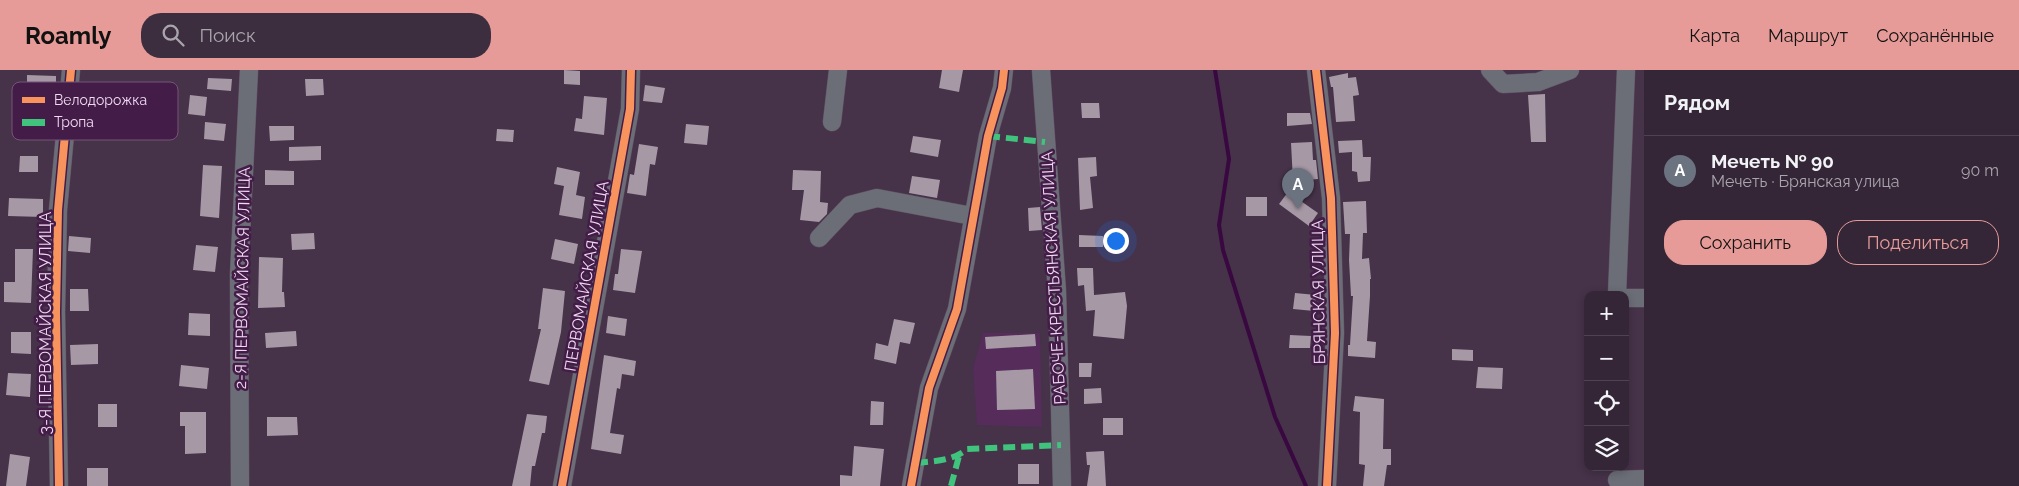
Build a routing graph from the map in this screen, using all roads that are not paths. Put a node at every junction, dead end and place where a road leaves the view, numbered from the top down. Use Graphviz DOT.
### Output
graph roads {
  1 [pos="249,70"];
  2 [pos="631,70"];
  3 [pos="838,70"];
  4 [pos="1004,70"];
  5 [pos="1041,70"];
  6 [pos="1316,70"];
  7 [pos="1490,70"];
  8 [pos="1570,70"];
  9 [pos="1626,70"];
  10 [pos="832,122"];
  11 [pos="64,140"];
  12 [pos="972,216"];
  13 [pos="819,238"];
  14 [pos="1617,291"];
  15 [pos="1629,298"];
  16 [pos="1644,298"];
  17 [pos="1617,478"];
  18 [pos="1644,479"];
  19 [pos="1329,485"];
  20 [pos="59,486"];
  21 [pos="240,486"];
  22 [pos="562,486"];
  23 [pos="911,486"];
  24 [pos="1062,486"];
  1 -- 21 [label="street, 2-Я ПЕРВОМАЙСКАЯ УЛИЦА"];
  2 -- 22 [label="street, ПЕРВОМАЙСКАЯ УЛИЦА"];
  3 -- 10 [label="street"];
  4 -- 12 [label="street"];
  5 -- 24 [label="street, РАБОЧЕ-КРЕСТЬЯНСКАЯ УЛИЦА"];
  6 -- 19 [label="street, БРЯНСКАЯ УЛИЦА"];
  7 -- 8 [label="street"];
  9 -- 14 [label="street"];
  11 -- 20 [label="street, 3-Я ПЕРВОМАЙСКАЯ УЛИЦА"];
  12 -- 13 [label="street"];
  12 -- 23 [label="street"];
  15 -- 16 [label="street"];
  17 -- 18 [label="street"];
}
